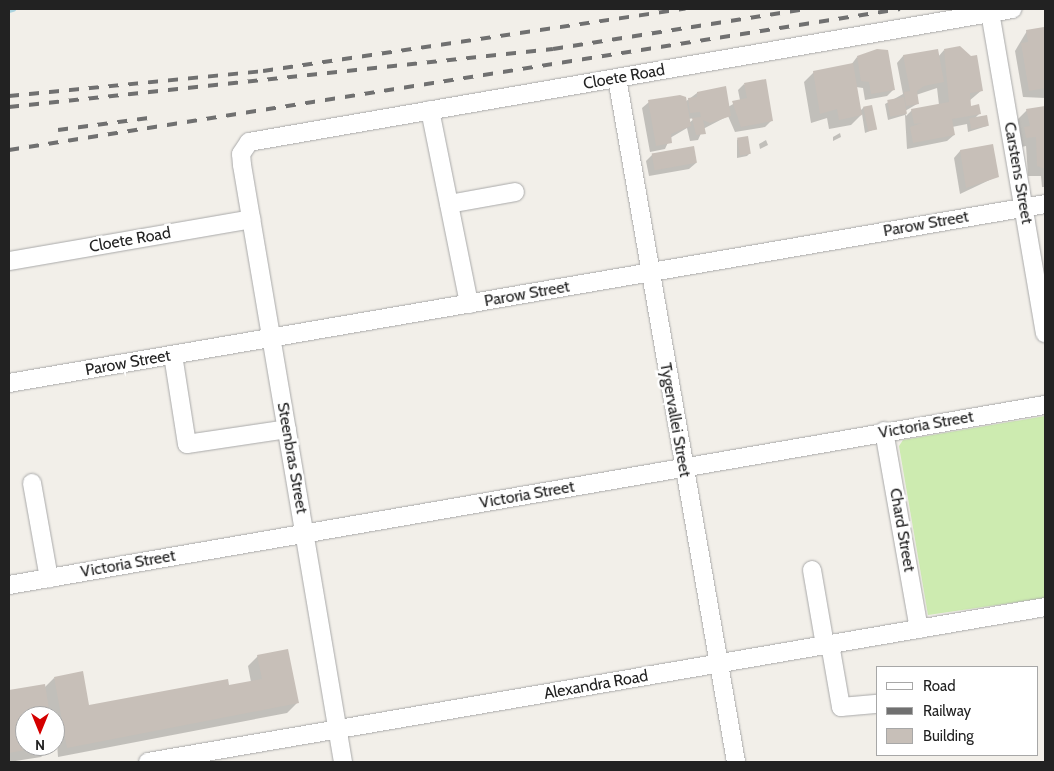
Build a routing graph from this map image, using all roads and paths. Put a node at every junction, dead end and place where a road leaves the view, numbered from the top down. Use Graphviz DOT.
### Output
graph roads {
  1 [pos="1013,9"];
  2 [pos="990,12"];
  3 [pos="617,78"];
  4 [pos="430,110"];
  5 [pos="241,154"];
  6 [pos="515,192"];
  7 [pos="449,204"];
  8 [pos="1045,204"];
  9 [pos="1024,207"];
  10 [pos="251,219"];
  11 [pos="9,261"];
  12 [pos="650,272"];
  13 [pos="469,304"];
  14 [pos="1045,333"];
  15 [pos="271,338"];
  16 [pos="173,355"];
  17 [pos="9,383"];
  18 [pos="1045,404"];
  19 [pos="287,429"];
  20 [pos="884,431"];
  21 [pos="684,468"];
  22 [pos="32,483"];
  23 [pos="304,534"];
  24 [pos="812,570"];
  25 [pos="49,578"];
  26 [pos="9,585"];
  27 [pos="1045,607"];
  28 [pos="919,629"];
  29 [pos="827,645"];
  30 [pos="718,664"];
  31 [pos="876,704"];
  32 [pos="338,729"];
  33 [pos="148,762"];
  34 [pos="343,762"];
  35 [pos="736,762"];
  1 -- 2 [label="street, Cloete Road"];
  2 -- 3 [label="street, Cloete Road"];
  2 -- 9 [label="street, Carstens Street"];
  3 -- 4 [label="street, Cloete Road"];
  3 -- 12 [label="street, Tygervallei Street"];
  4 -- 5 [label="street, Cloete Road"];
  4 -- 7 [label="street"];
  5 -- 10 [label="street, Steenbras Street"];
  6 -- 7 [label="street"];
  7 -- 13 [label="street"];
  8 -- 9 [label="street, Parow Street"];
  9 -- 12 [label="street, Parow Street"];
  9 -- 14 [label="street, Carstens Street"];
  10 -- 11 [label="street, Cloete Road"];
  10 -- 15 [label="street, Steenbras Street"];
  12 -- 13 [label="street, Parow Street"];
  12 -- 21 [label="street, Tygervallei Street"];
  13 -- 15 [label="street, Parow Street"];
  15 -- 16 [label="street, Parow Street"];
  15 -- 19 [label="street, Steenbras Street"];
  16 -- 17 [label="street, Parow Street"];
  16 -- 19 [label="street"];
  18 -- 20 [label="street, Victoria Street"];
  19 -- 23 [label="street, Steenbras Street"];
  20 -- 21 [label="street, Victoria Street"];
  20 -- 28 [label="street, Chard Street"];
  21 -- 23 [label="street, Victoria Street"];
  21 -- 30 [label="street, Tygervallei Street"];
  22 -- 25 [label="street"];
  23 -- 25 [label="street, Victoria Street"];
  23 -- 32 [label="street, Steenbras Street"];
  24 -- 29 [label="street"];
  25 -- 26 [label="street, Victoria Street"];
  27 -- 28 [label="street, Alexandra Road"];
  28 -- 29 [label="street, Alexandra Road"];
  29 -- 30 [label="street, Alexandra Road"];
  29 -- 31 [label="street"];
  30 -- 32 [label="street, Alexandra Road"];
  30 -- 35 [label="street, Tygervallei Street"];
  32 -- 33 [label="street, Alexandra Road"];
  32 -- 34 [label="street, Steenbras Street"];
}
